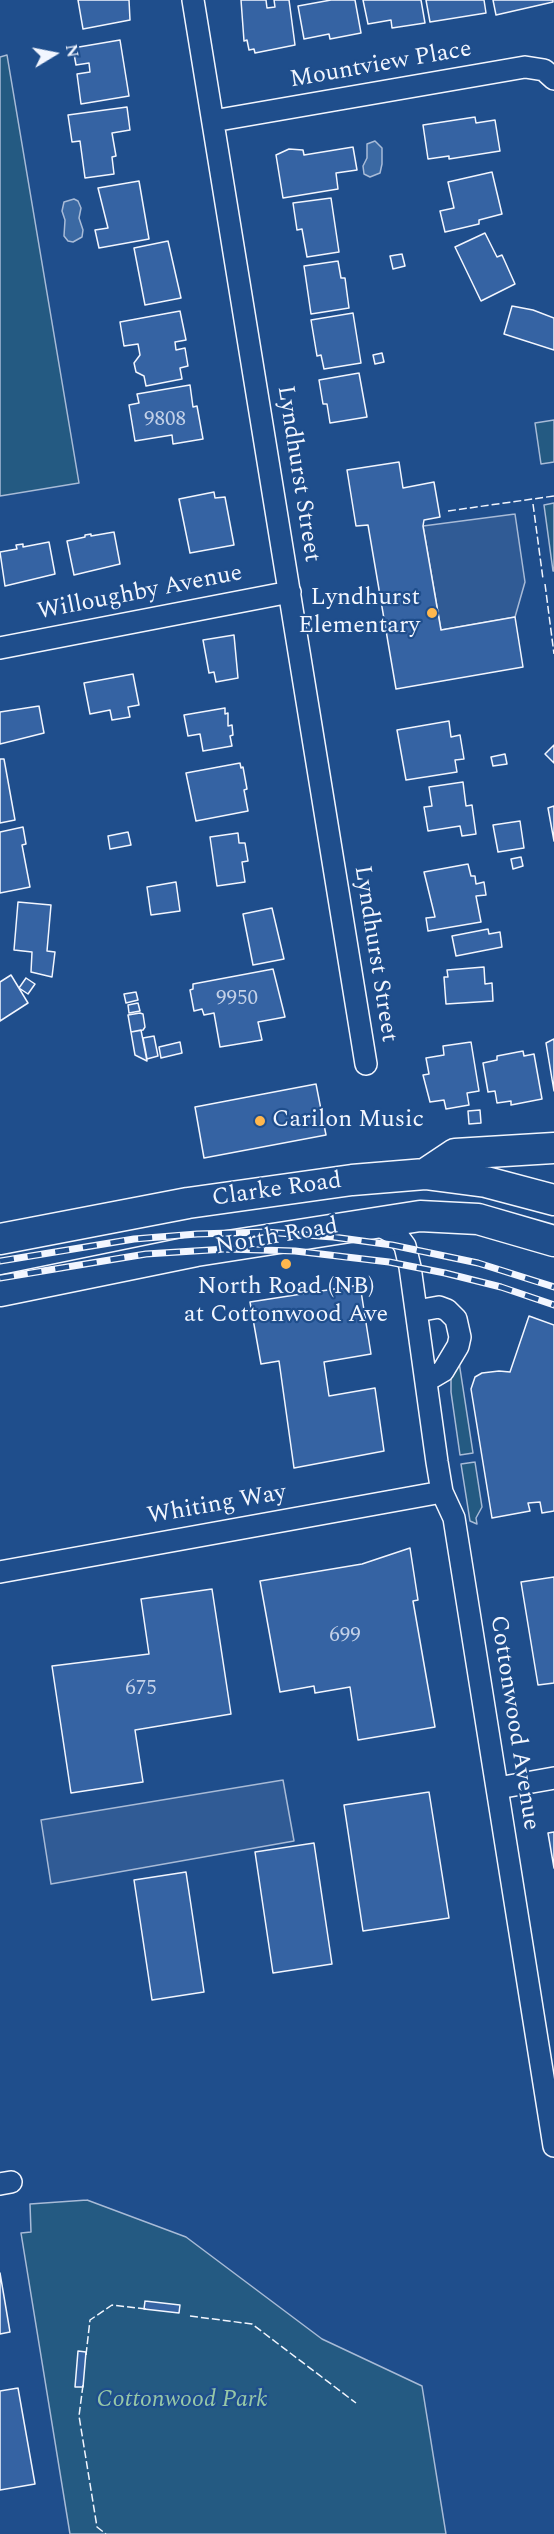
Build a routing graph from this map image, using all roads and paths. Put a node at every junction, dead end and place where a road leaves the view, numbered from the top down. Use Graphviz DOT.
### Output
graph roads {
  1 [pos="193,0"];
  2 [pos="554,79"];
  3 [pos="213,121"];
  4 [pos="290,592"];
  5 [pos="0,648"];
  6 [pos="366,1064"];
  7 [pos="554,1148"];
  8 [pos="425,1174"];
  9 [pos="554,1200"];
  10 [pos="554,1215"];
  11 [pos="373,1222"];
  12 [pos="512,1227"];
  13 [pos="0,1239"];
  14 [pos="554,1241"];
  15 [pos="0,1291"];
  16 [pos="417,1311"];
  17 [pos="425,1372"];
  18 [pos="442,1492"];
  19 [pos="0,1572"];
  20 [pos="554,1778"];
  21 [pos="498,1788"];
  22 [pos="554,2146"];
  1 -- 3 [label="street, Lyndhurst Street"];
  2 -- 3 [label="street, Mountview Place"];
  3 -- 4 [label="street, Lyndhurst Street"];
  4 -- 5 [label="street, Willoughby Avenue"];
  4 -- 6 [label="street, Lyndhurst Street"];
  7 -- 8 [label="main road"];
  8 -- 9 [label="main road, Clarke Road"];
  8 -- 13 [label="main road, Clarke Road"];
  10 -- 12 [label="main road, North Road"];
  11 -- 12 [label="main road, North Road"];
  11 -- 15 [label="main road, North Road"];
  11 -- 16 [label="street, Cottonwood Avenue"];
  12 -- 14 [label="main road"];
  16 -- 17 [label="street, Cottonwood Avenue"];
  16 -- 17 [label="street"];
  17 -- 18 [label="street, Cottonwood Avenue"];
  18 -- 19 [label="street, Whiting Way"];
  18 -- 21 [label="street, Cottonwood Avenue"];
  20 -- 21 [label="street"];
  21 -- 22 [label="street, Cottonwood Avenue"];
}
